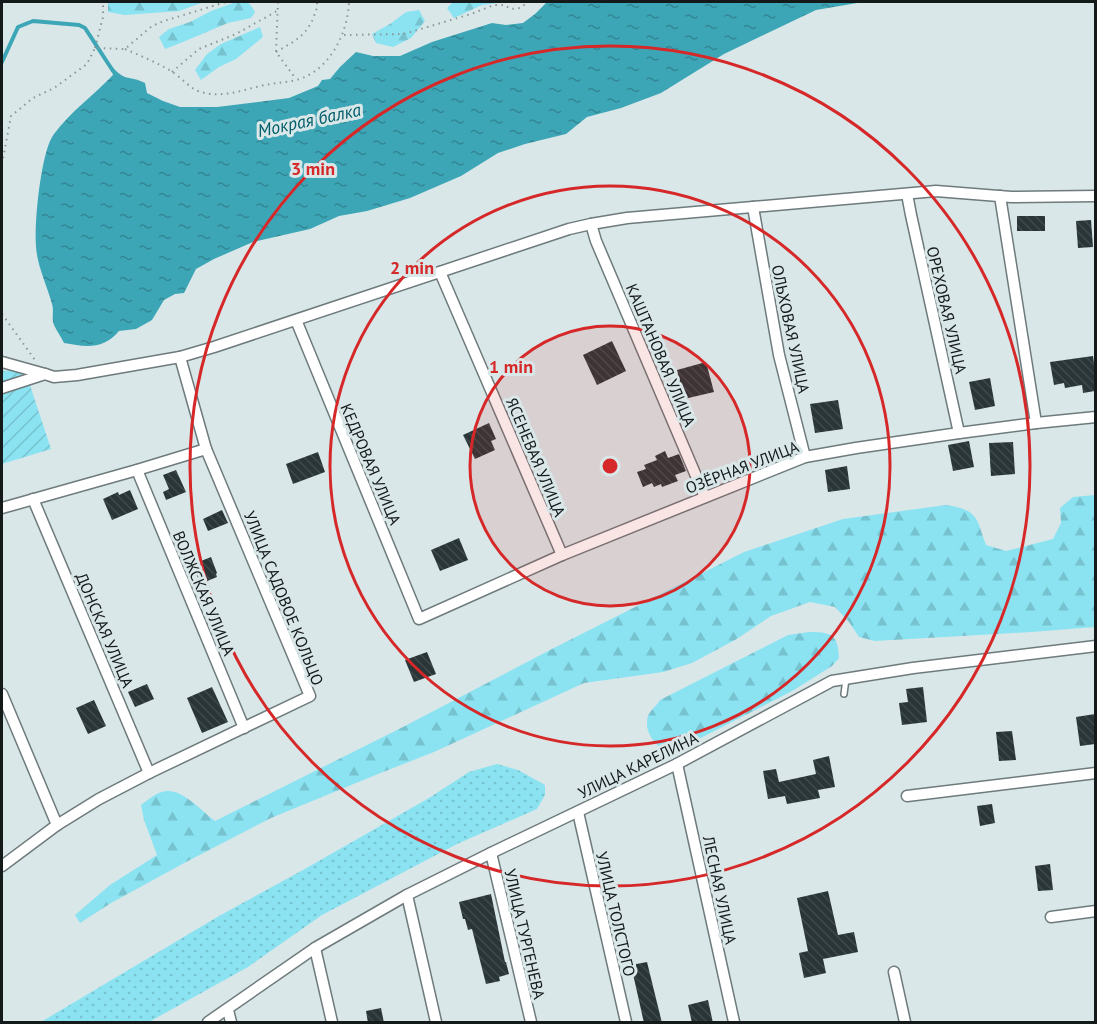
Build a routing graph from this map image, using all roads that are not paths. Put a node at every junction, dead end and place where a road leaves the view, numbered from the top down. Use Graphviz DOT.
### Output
graph roads {
  1 [pos="908,194"];
  2 [pos="1000,196"];
  3 [pos="1095,196"];
  4 [pos="753,207"];
  5 [pos="591,224"];
  6 [pos="440,272"];
  7 [pos="296,320"];
  8 [pos="180,357"];
  9 [pos="2,362"];
  10 [pos="45,374"];
  11 [pos="2,388"];
  12 [pos="1095,417"];
  13 [pos="1036,423"];
  14 [pos="959,433"];
  15 [pos="206,449"];
  16 [pos="805,457"];
  17 [pos="137,470"];
  18 [pos="705,496"];
  19 [pos="33,499"];
  20 [pos="2,508"];
  21 [pos="562,555"];
  22 [pos="419,619"];
  23 [pos="1095,646"];
  24 [pos="846,678"];
  25 [pos="2,694"];
  26 [pos="844,694"];
  27 [pos="244,728"];
  28 [pos="677,764"];
  29 [pos="149,773"];
  30 [pos="1095,773"];
  31 [pos="907,796"];
  32 [pos="578,812"];
  33 [pos="57,825"];
  34 [pos="491,853"];
  35 [pos="2,866"];
  36 [pos="406,895"];
  37 [pos="1095,911"];
  38 [pos="1051,917"];
  39 [pos="315,948"];
  40 [pos="894,972"];
  41 [pos="228,1010"];
  42 [pos="208,1023"];
  43 [pos="231,1023"];
  44 [pos="332,1023"];
  45 [pos="436,1023"];
  46 [pos="531,1023"];
  47 [pos="626,1023"];
  48 [pos="734,1023"];
  49 [pos="905,1023"];
  1 -- 2 [label="street"];
  1 -- 4 [label="street"];
  1 -- 14 [label="street, ОРЕХОВАЯ УЛИЦА"];
  2 -- 3 [label="street"];
  2 -- 13 [label="street"];
  4 -- 5 [label="street"];
  4 -- 16 [label="street, ОЛЬХОВАЯ УЛИЦА"];
  5 -- 6 [label="street"];
  5 -- 18 [label="street, КАШТАНОВАЯ УЛИЦА"];
  6 -- 7 [label="street"];
  6 -- 21 [label="street, ЯСЕНЕВАЯ УЛИЦА"];
  7 -- 8 [label="street"];
  7 -- 22 [label="street, КЕДРОВАЯ УЛИЦА"];
  8 -- 10 [label="street"];
  8 -- 15 [label="street"];
  9 -- 10 [label="street"];
  10 -- 11 [label="street"];
  12 -- 13 [label="street, ОЗЁРНАЯ УЛИЦА"];
  13 -- 14 [label="street, ОЗЁРНАЯ УЛИЦА"];
  14 -- 16 [label="street, ОЗЁРНАЯ УЛИЦА"];
  15 -- 17 [label="street"];
  15 -- 27 [label="street, УЛИЦА САДОВОЕ КОЛЬЦО"];
  16 -- 18 [label="street, ОЗЁРНАЯ УЛИЦА"];
  17 -- 19 [label="street"];
  17 -- 27 [label="street, ВОЛЖСКАЯ УЛИЦА"];
  18 -- 21 [label="street, ОЗЁРНАЯ УЛИЦА"];
  19 -- 20 [label="street"];
  19 -- 29 [label="street, ДОНСКАЯ УЛИЦА"];
  21 -- 22 [label="street, ОЗЁРНАЯ УЛИЦА"];
  23 -- 24 [label="street, УЛИЦА КАРЕЛИНА"];
  24 -- 26 [label="lane"];
  24 -- 28 [label="street, УЛИЦА КАРЕЛИНА"];
  25 -- 33 [label="street"];
  27 -- 29 [label="street, УЛИЦА САДОВОЕ КОЛЬЦО"];
  28 -- 32 [label="street, УЛИЦА КАРЕЛИНА"];
  28 -- 48 [label="street, ЛЕСНАЯ УЛИЦА"];
  29 -- 33 [label="street, УЛИЦА САДОВОЕ КОЛЬЦО"];
  30 -- 31 [label="street"];
  32 -- 34 [label="street, УЛИЦА КАРЕЛИНА"];
  32 -- 47 [label="street, УЛИЦА ТОЛСТОГО"];
  33 -- 35 [label="street, УЛИЦА САДОВОЕ КОЛЬЦО"];
  34 -- 36 [label="street, УЛИЦА КАРЕЛИНА"];
  34 -- 46 [label="street, УЛИЦА ТУРГЕНЕВА"];
  36 -- 39 [label="street, УЛИЦА КАРЕЛИНА"];
  36 -- 45 [label="street"];
  37 -- 38 [label="street"];
  39 -- 41 [label="street, УЛИЦА КАРЕЛИНА"];
  39 -- 44 [label="street"];
  40 -- 49 [label="street"];
  41 -- 42 [label="street, УЛИЦА КАРЕЛИНА"];
  41 -- 43 [label="street"];
}
